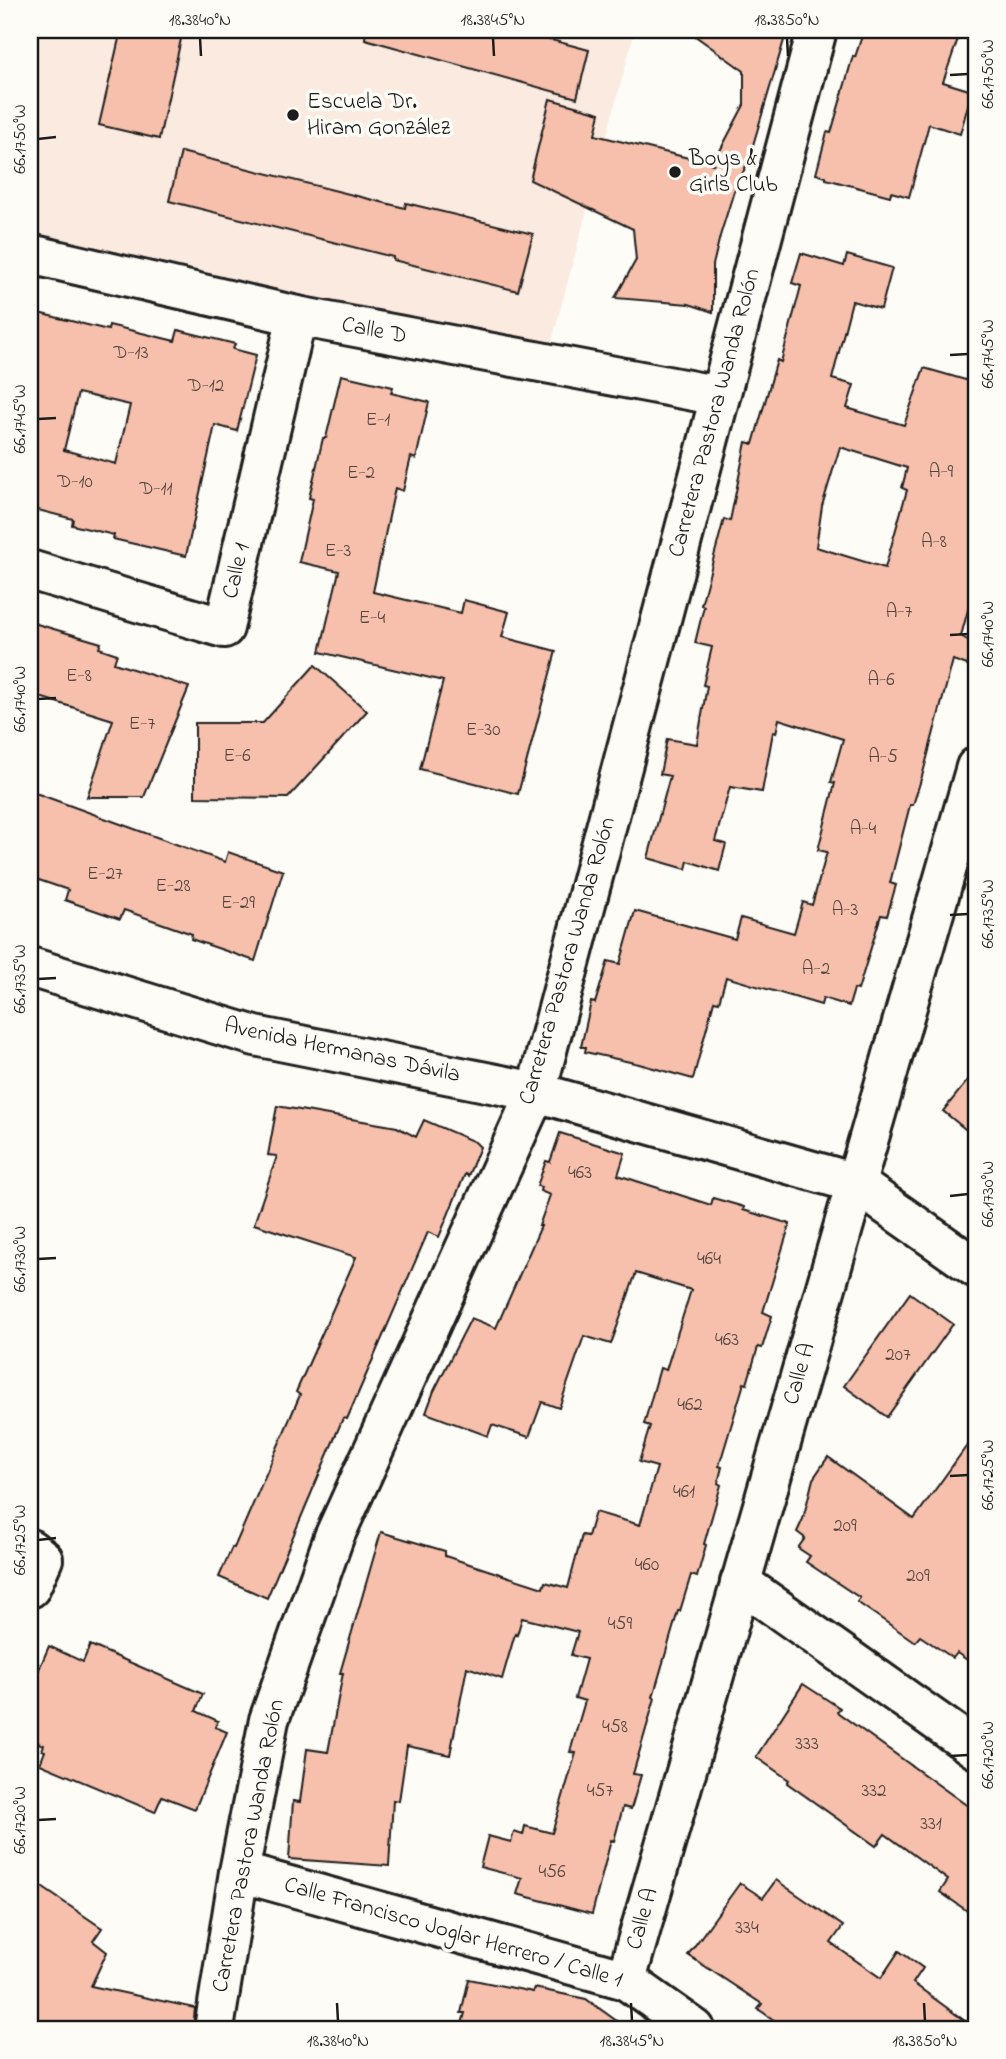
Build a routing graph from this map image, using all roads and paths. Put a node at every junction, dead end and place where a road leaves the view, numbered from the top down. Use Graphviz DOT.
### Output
graph roads {
  1 [pos="817,30"];
  2 [pos="30,254"];
  3 [pos="297,316"];
  4 [pos="720,396"];
  5 [pos="30,570"];
  6 [pos="976,770"];
  7 [pos="30,967"];
  8 [pos="536,1092"];
  9 [pos="855,1183"];
  10 [pos="976,1268"];
  11 [pos="30,1549"];
  12 [pos="740,1582"];
  13 [pos="30,1588"];
  14 [pos="976,1749"];
  15 [pos="239,1872"];
  16 [pos="625,1980"];
  17 [pos="214,2029"];
  18 [pos="695,2029"];
  1 -- 4 [label="street, Carretera Pastora Wanda Rolón"];
  2 -- 3 [label="street, Calle D"];
  3 -- 4 [label="street, Calle D"];
  3 -- 5 [label="street, Calle 1"];
  4 -- 8 [label="street, Carretera Pastora Wanda Rolón"];
  6 -- 9 [label="street, Calle A"];
  7 -- 8 [label="street, Avenida Hermanas Dávila"];
  8 -- 9 [label="street, Avenida Hermanas Dávila"];
  8 -- 15 [label="street, Carretera Pastora Wanda Rolón"];
  9 -- 10 [label="street, Avenida Hermanas Dávila"];
  9 -- 12 [label="street, Calle A"];
  11 -- 13 [label="street"];
  12 -- 14 [label="street"];
  12 -- 16 [label="street, Calle A"];
  15 -- 16 [label="street, Calle Francisco Joglar Herrero / Calle 1"];
  15 -- 17 [label="street, Carretera Pastora Wanda Rolón"];
  16 -- 18 [label="street, Calle Francisco Joglar Herrero / Calle 1"];
}
